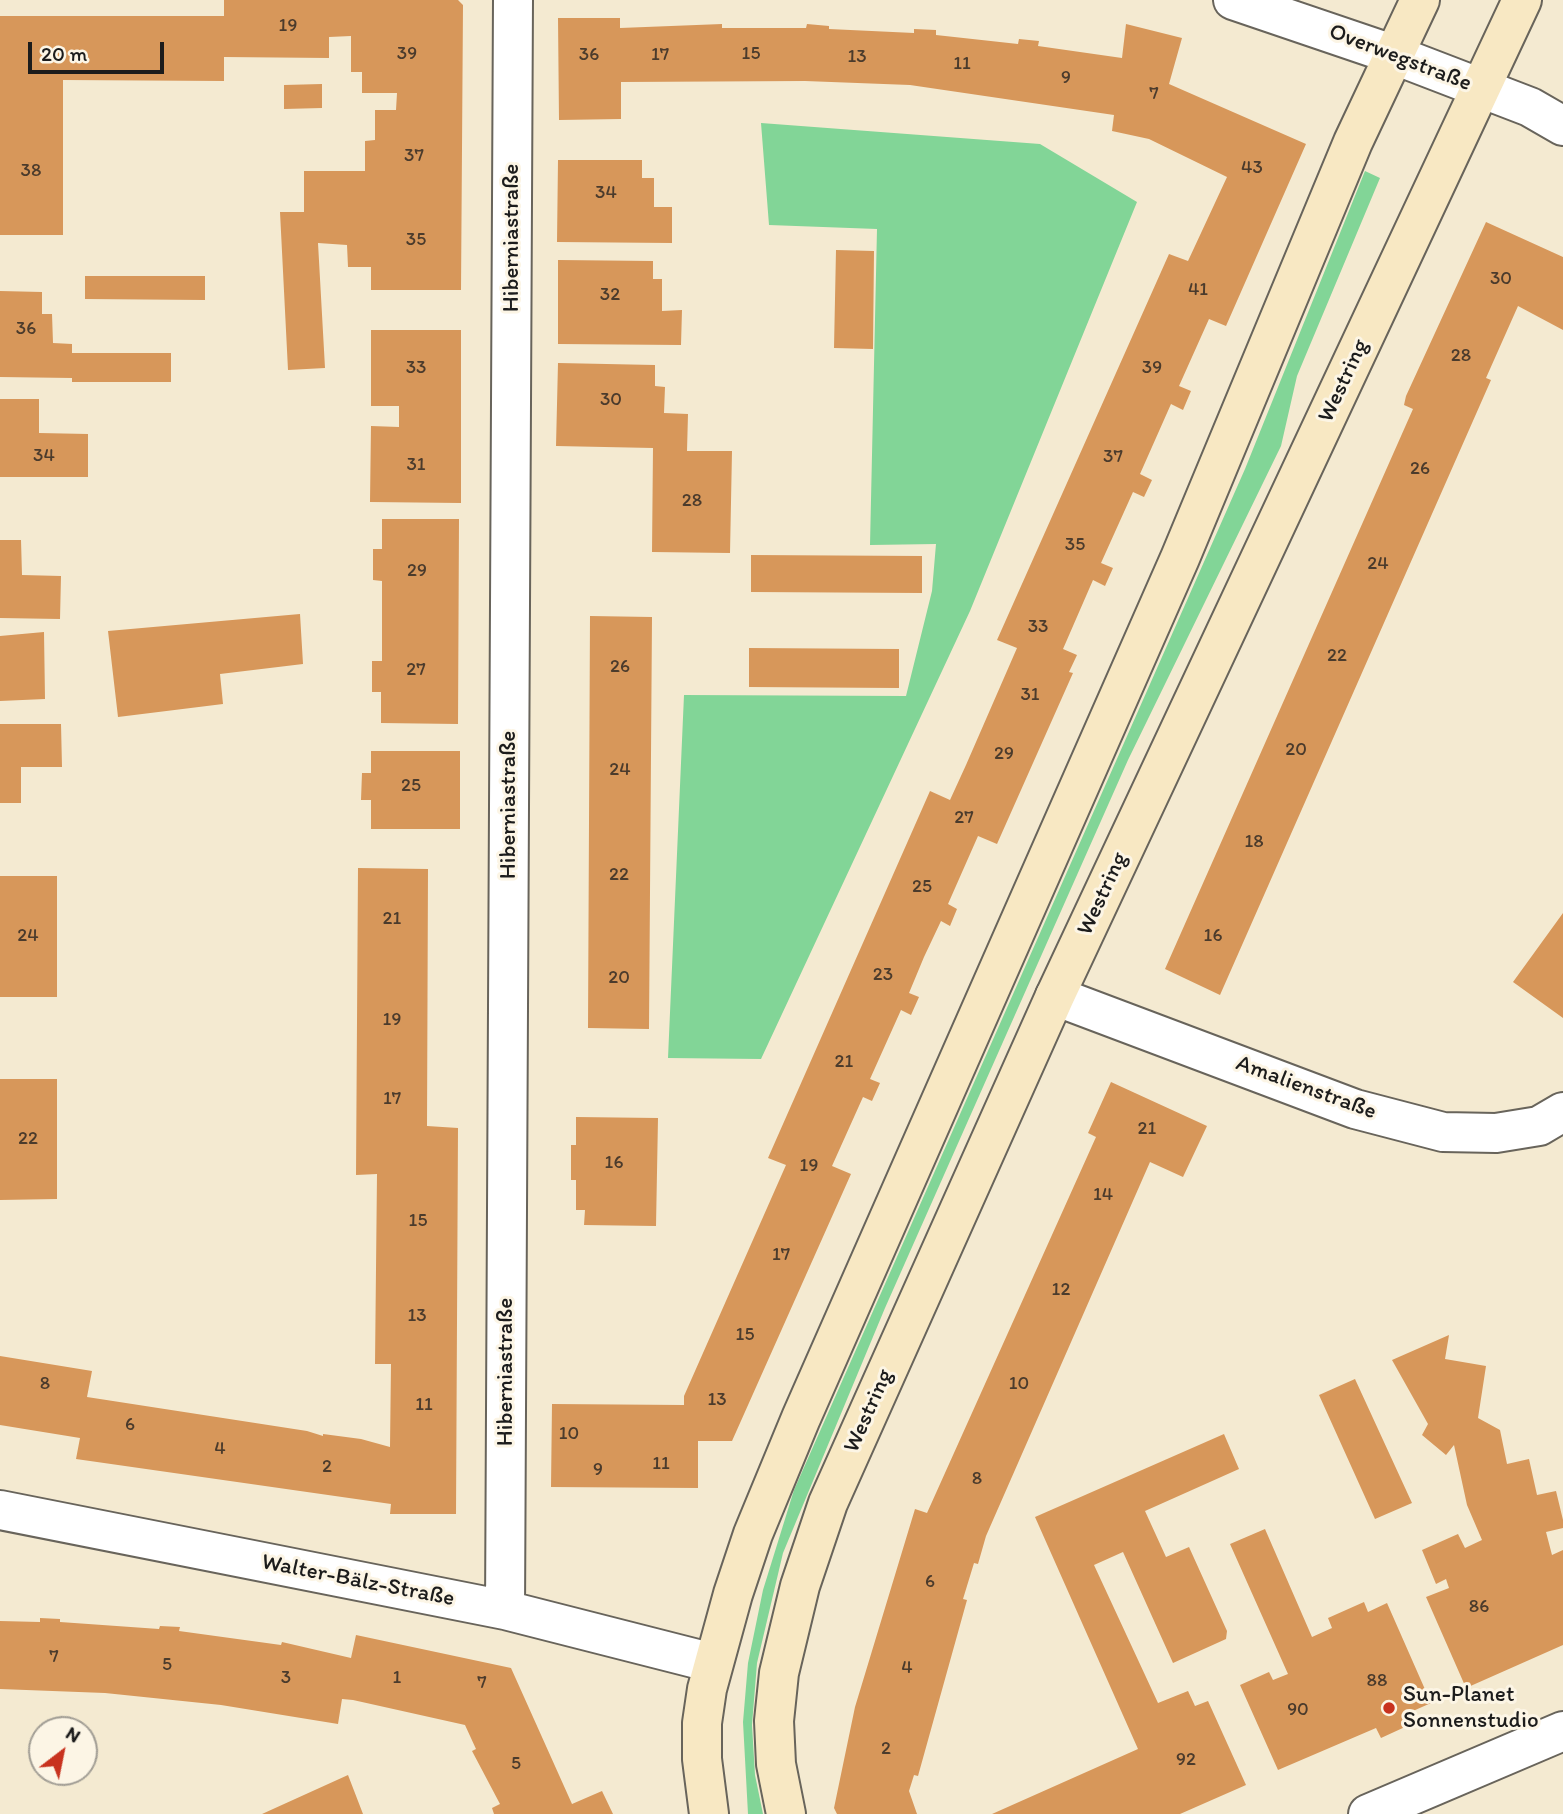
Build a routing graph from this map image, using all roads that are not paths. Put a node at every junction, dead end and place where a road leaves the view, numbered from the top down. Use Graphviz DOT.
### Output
graph roads {
  1 [pos="513,0"];
  2 [pos="1233,0"];
  3 [pos="1420,0"];
  4 [pos="1522,0"];
  5 [pos="1392,54"];
  6 [pos="1481,88"];
  7 [pos="1563,126"];
  8 [pos="1055,996"];
  9 [pos="1563,1112"];
  10 [pos="0,1510"];
  11 [pos="505,1610"];
  12 [pos="713,1663"];
  13 [pos="1563,1731"];
  14 [pos="709,1814"];
  15 [pos="786,1814"];
  16 [pos="1368,1814"];
  1 -- 11 [label="street, Hiberniastraße"];
  2 -- 5 [label="street, Overwegstraße"];
  3 -- 5 [label="main road"];
  4 -- 6 [label="main road, Westring"];
  5 -- 6 [label="street, Overwegstraße"];
  5 -- 12 [label="main road"];
  6 -- 7 [label="street, Overwegstraße"];
  6 -- 8 [label="main road, Westring"];
  8 -- 9 [label="street, Amalienstraße"];
  8 -- 15 [label="main road, Westring"];
  10 -- 11 [label="street, Walter-Bälz-Straße"];
  11 -- 12 [label="street, Walter-Bälz-Straße"];
  12 -- 14 [label="main road"];
  13 -- 16 [label="street"];
}
